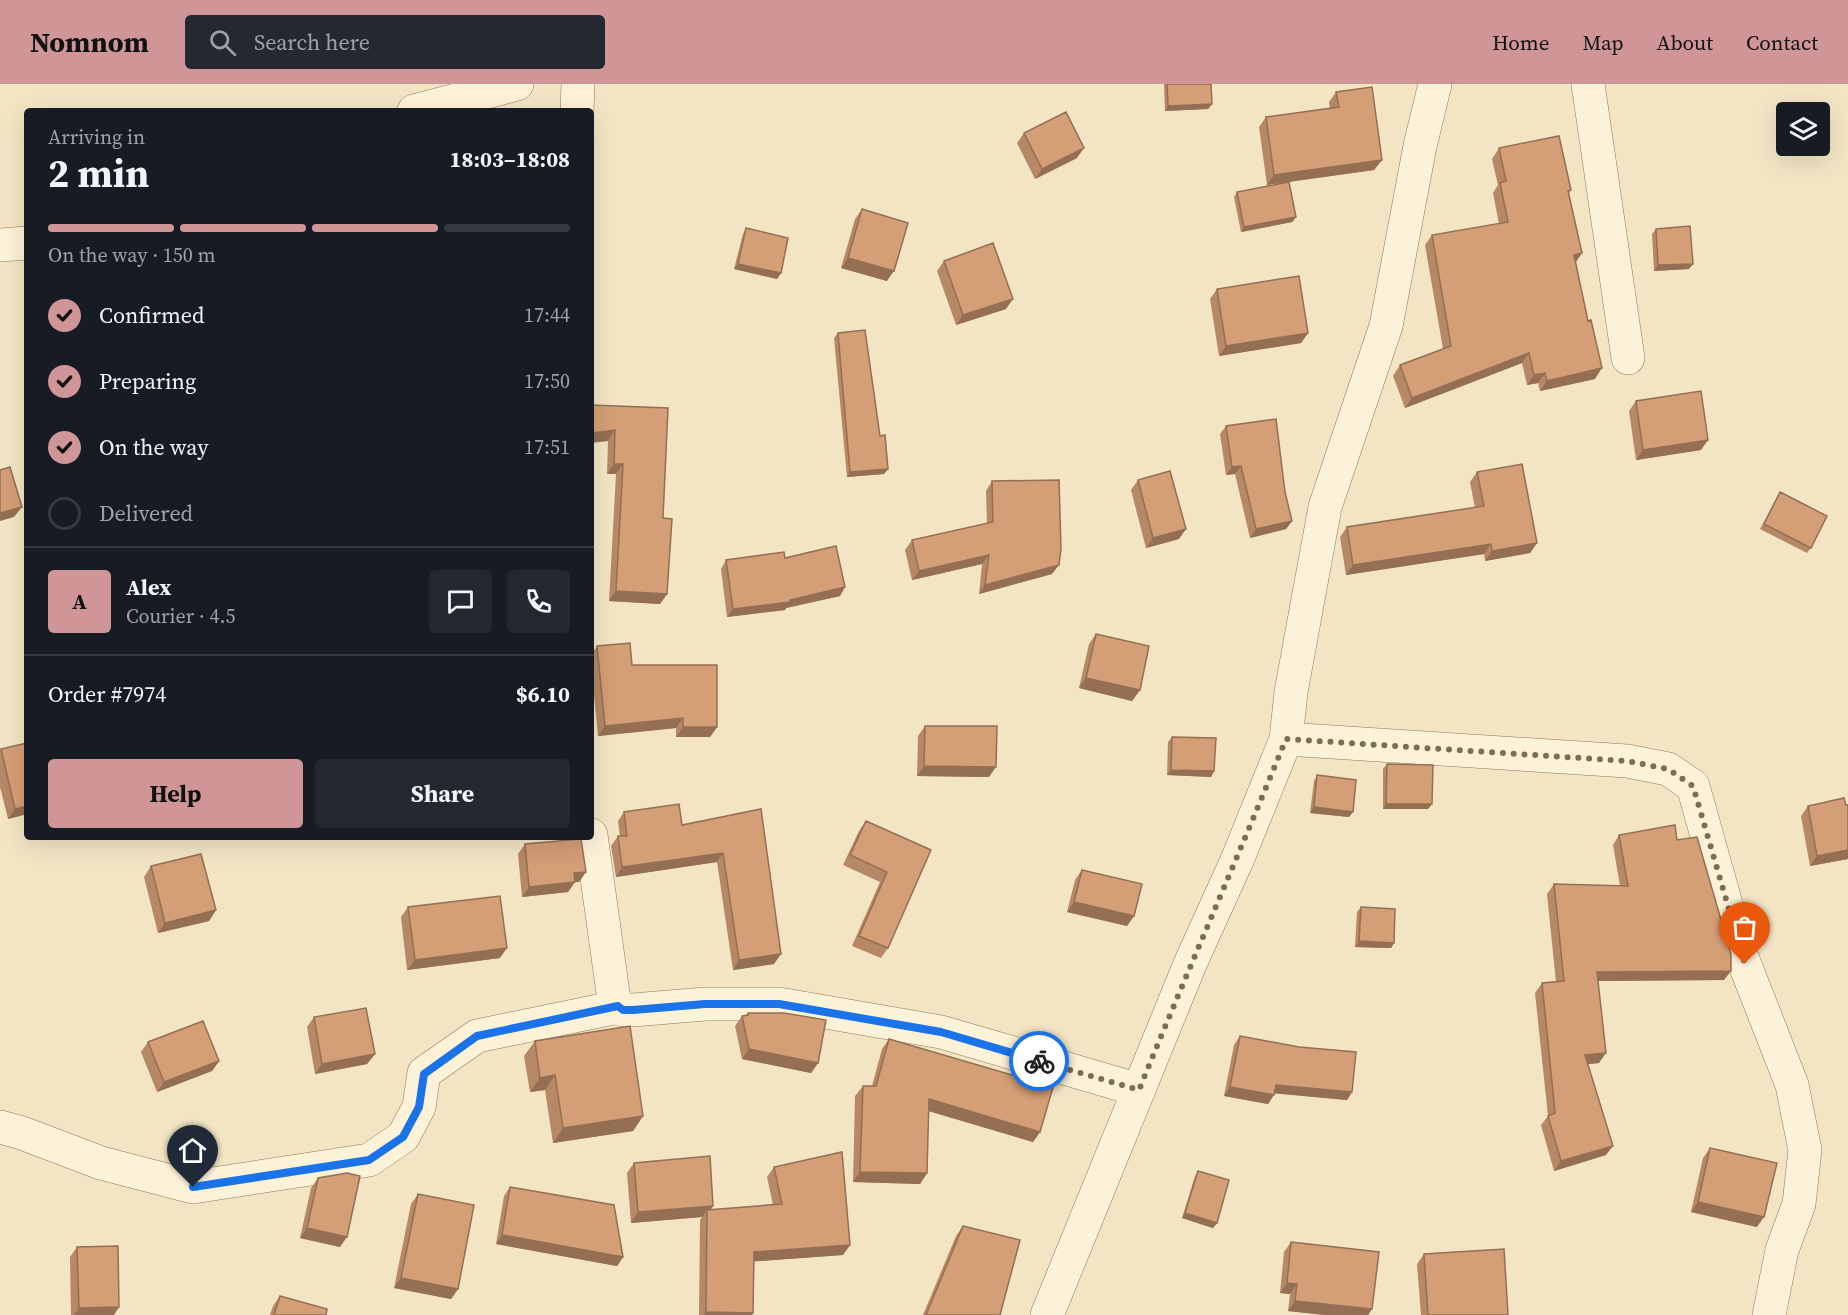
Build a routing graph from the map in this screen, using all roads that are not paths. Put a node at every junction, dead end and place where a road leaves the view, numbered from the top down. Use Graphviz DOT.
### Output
graph roads {
  1 [pos="518,84"];
  2 [pos="578,84"];
  3 [pos="1435,84"];
  4 [pos="1588,84"];
  5 [pos="426,108"];
  6 [pos="578,108"];
  7 [pos="24,243"];
  8 [pos="0,245"];
  9 [pos="1628,358"];
  10 [pos="1286,739"];
  11 [pos="592,840"];
  12 [pos="618,1006"];
  13 [pos="1139,1090"];
  14 [pos="0,1126"];
  15 [pos="1047,1315"];
  16 [pos="1769,1315"];
  1 -- 5 [label="street"];
  2 -- 6 [label="street"];
  3 -- 10 [label="street"];
  4 -- 9 [label="street"];
  7 -- 8 [label="street"];
  10 -- 13 [label="street"];
  10 -- 16 [label="street"];
  11 -- 12 [label="street"];
  12 -- 13 [label="street"];
  12 -- 14 [label="street"];
  13 -- 15 [label="street"];
}
